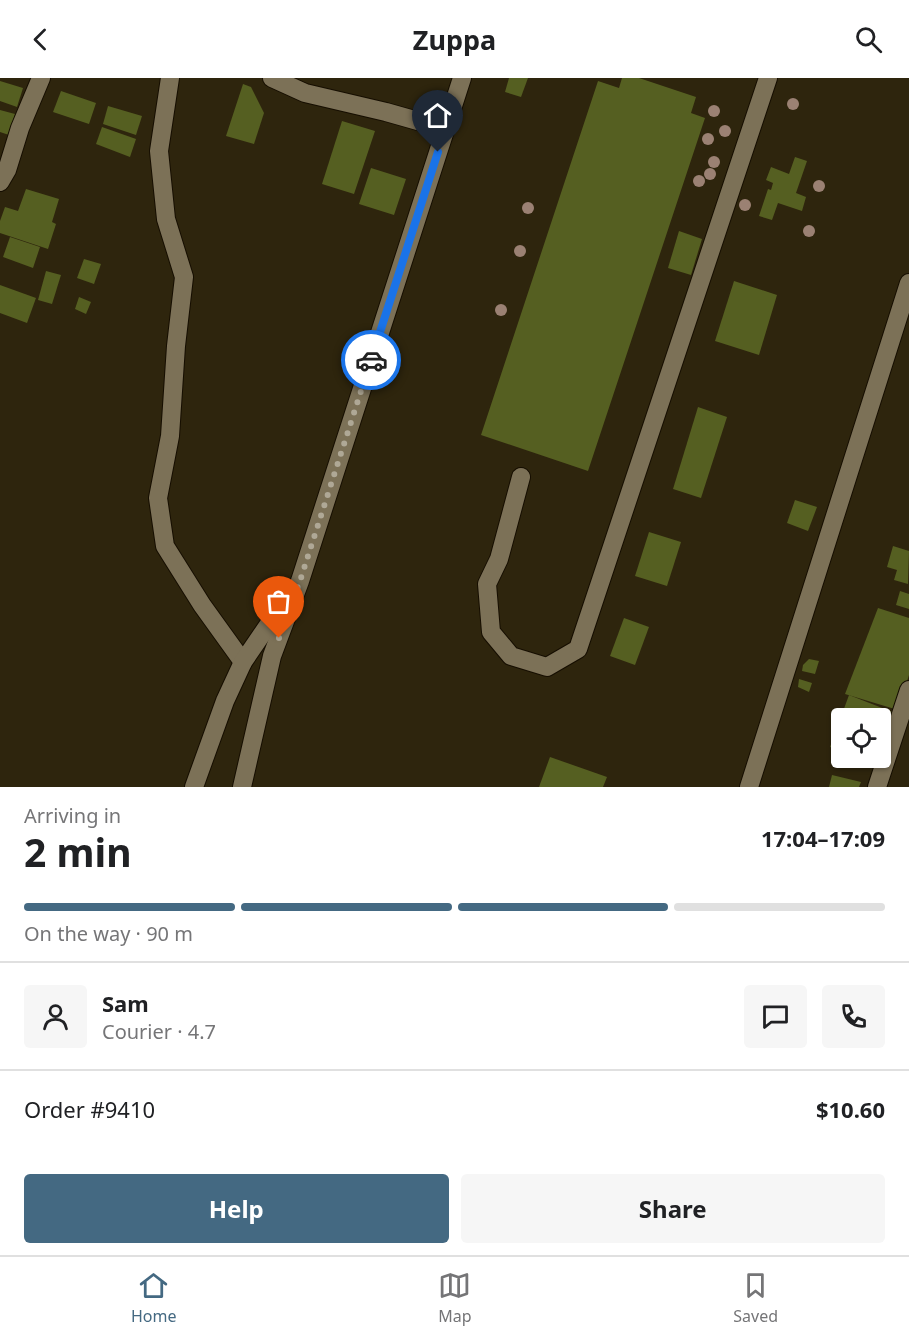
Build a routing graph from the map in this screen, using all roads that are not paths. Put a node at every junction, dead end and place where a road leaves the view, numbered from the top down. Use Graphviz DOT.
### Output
graph roads {
  1 [pos="41,78"];
  2 [pos="170,78"];
  3 [pos="272,78"];
  4 [pos="462,78"];
  5 [pos="768,78"];
  6 [pos="446,129"];
  7 [pos="0,182"];
  8 [pos="909,283"];
  9 [pos="521,477"];
  10 [pos="300,581"];
  11 [pos="243,662"];
  12 [pos="909,690"];
  13 [pos="194,787"];
  14 [pos="243,787"];
  15 [pos="749,787"];
  16 [pos="877,787"];
  1 -- 7 [label="street"];
  2 -- 11 [label="street"];
  3 -- 6 [label="street"];
  4 -- 6 [label="street"];
  5 -- 9 [label="street"];
  6 -- 10 [label="street"];
  8 -- 15 [label="street"];
  10 -- 11 [label="street"];
  10 -- 14 [label="street"];
  11 -- 13 [label="street"];
  12 -- 16 [label="street"];
}
